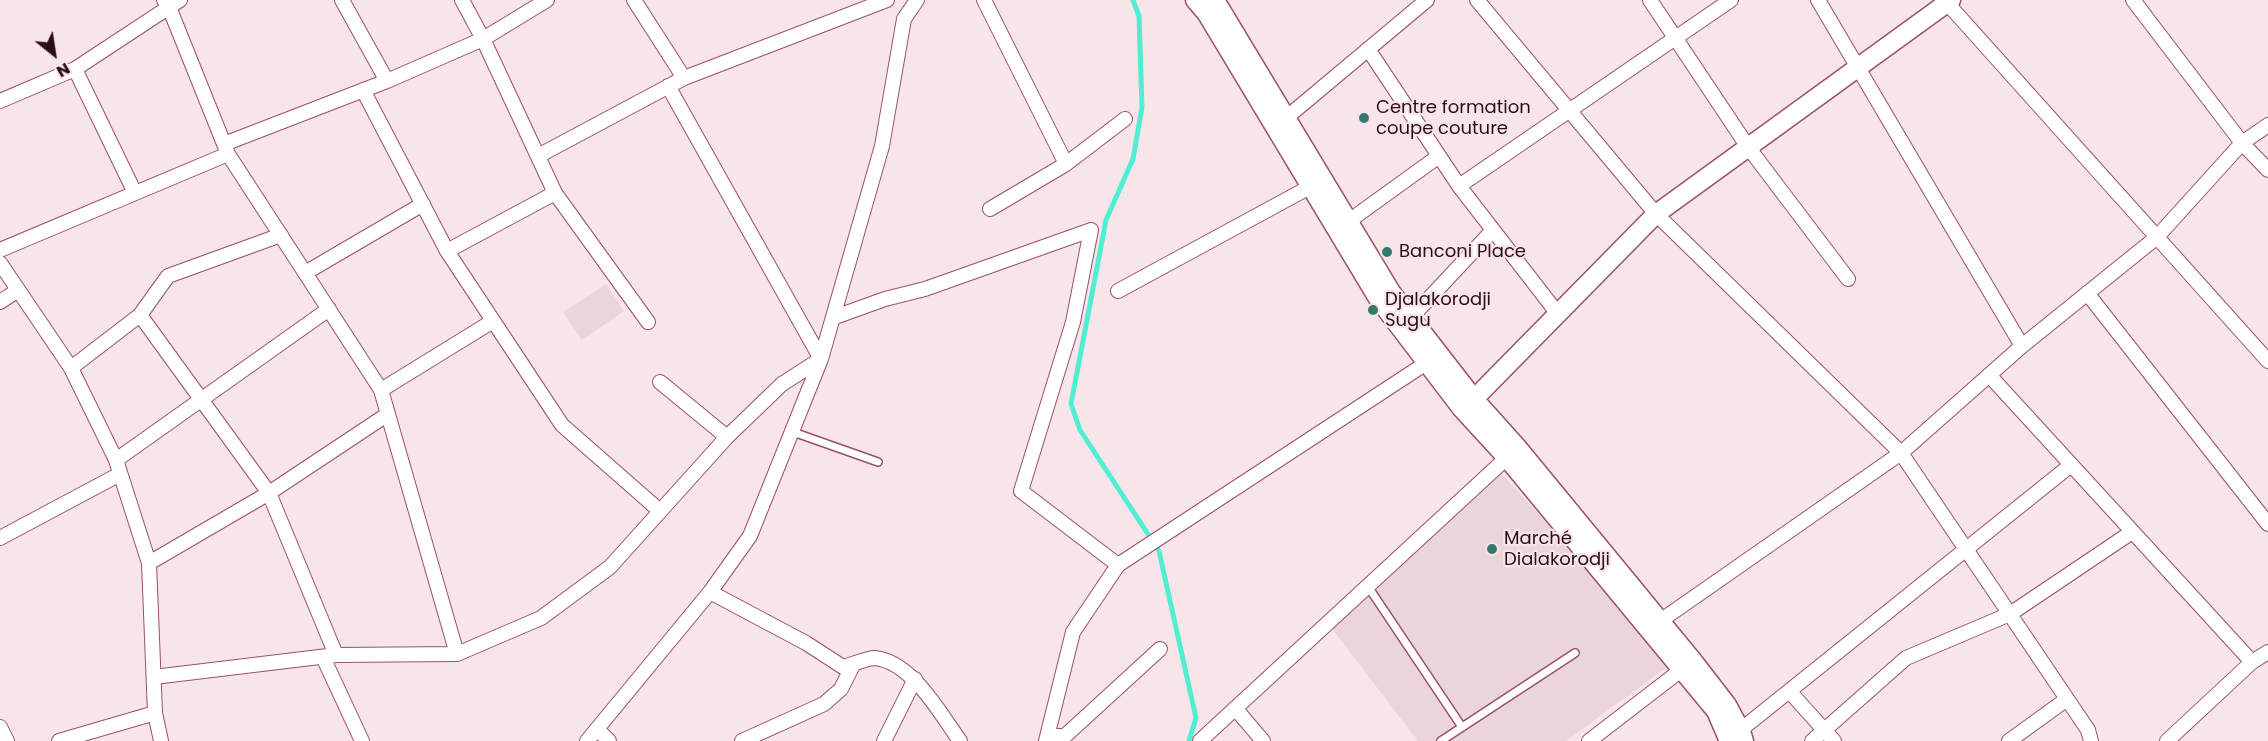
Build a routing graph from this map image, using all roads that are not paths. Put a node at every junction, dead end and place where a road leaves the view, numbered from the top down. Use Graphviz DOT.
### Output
graph roads {
  1 [pos="342,0"];
  2 [pos="462,0"];
  3 [pos="547,0"];
  4 [pos="634,0"];
  5 [pos="887,0"];
  6 [pos="917,0"];
  7 [pos="984,0"];
  8 [pos="1195,0"];
  9 [pos="1215,0"];
  10 [pos="1427,0"];
  11 [pos="1477,0"];
  12 [pos="1650,0"];
  13 [pos="1731,0"];
  14 [pos="1818,0"];
  15 [pos="2133,0"];
  16 [pos="171,2"];
  17 [pos="1949,2"];
  18 [pos="1675,38"];
  19 [pos="483,39"];
  20 [pos="1368,50"];
  21 [pos="1858,68"];
  22 [pos="75,69"];
  23 [pos="684,78"];
  24 [pos="387,81"];
  25 [pos="668,86"];
  26 [pos="363,90"];
  27 [pos="0,101"];
  28 [pos="1568,110"];
  29 [pos="1286,118"];
  30 [pos="1125,119"];
  31 [pos="2268,124"];
  32 [pos="2242,143"];
  33 [pos="1748,147"];
  34 [pos="226,149"];
  35 [pos="538,156"];
  36 [pos="1439,156"];
  37 [pos="1066,164"];
  38 [pos="2268,170"];
  39 [pos="1317,183"];
  40 [pos="1459,186"];
  41 [pos="135,193"];
  42 [pos="555,193"];
  43 [pos="423,204"];
  44 [pos="990,209"];
  45 [pos="1656,214"];
  46 [pos="1348,221"];
  47 [pos="1493,230"];
  48 [pos="281,236"];
  49 [pos="2157,237"];
  50 [pos="0,250"];
  51 [pos="447,251"];
  52 [pos="0,263"];
  53 [pos="305,273"];
  54 [pos="1848,279"];
  55 [pos="18,290"];
  56 [pos="1118,291"];
  57 [pos="2087,293"];
  58 [pos="0,302"];
  59 [pos="329,309"];
  60 [pos="1558,314"];
  61 [pos="140,315"];
  62 [pos="835,317"];
  63 [pos="493,321"];
  64 [pos="648,322"];
  65 [pos="1406,323"];
  66 [pos="2022,346"];
  67 [pos="821,358"];
  68 [pos="1433,359"];
  69 [pos="2268,361"];
  70 [pos="71,368"];
  71 [pos="1989,375"];
  72 [pos="660,381"];
  73 [pos="381,390"];
  74 [pos="201,399"];
  75 [pos="1468,404"];
  76 [pos="388,414"];
  77 [pos="793,432"];
  78 [pos="727,437"];
  79 [pos="1512,453"];
  80 [pos="1901,453"];
  81 [pos="116,460"];
  82 [pos="878,462"];
  83 [pos="2071,465"];
  84 [pos="120,474"];
  85 [pos="269,494"];
  86 [pos="660,511"];
  87 [pos="2268,524"];
  88 [pos="2132,532"];
  89 [pos="0,538"];
  90 [pos="1966,550"];
  91 [pos="149,563"];
  92 [pos="1118,565"];
  93 [pos="1367,585"];
  94 [pos="710,592"];
  95 [pos="2010,614"];
  96 [pos="1655,625"];
  97 [pos="1160,649"];
  98 [pos="2268,652"];
  99 [pos="1575,653"];
  100 [pos="457,654"];
  101 [pos="330,656"];
  102 [pos="2252,662"];
  103 [pos="853,665"];
  104 [pos="1688,666"];
  105 [pos="154,677"];
  106 [pos="915,679"];
  107 [pos="1790,692"];
  108 [pos="2067,699"];
  109 [pos="1235,708"];
  110 [pos="155,713"];
  111 [pos="0,727"];
  112 [pos="1462,727"];
  113 [pos="597,729"];
  114 [pos="1824,730"];
  115 [pos="1048,739"];
  116 [pos="1734,739"];
  117 [pos="7,741"];
  118 [pos="59,741"];
  119 [pos="161,741"];
  120 [pos="362,741"];
  121 [pos="587,741"];
  122 [pos="609,741"];
  123 [pos="741,741"];
  124 [pos="884,741"];
  125 [pos="960,741"];
  126 [pos="1200,741"];
  127 [pos="1263,741"];
  128 [pos="1441,741"];
  129 [pos="1589,741"];
  130 [pos="1812,741"];
  131 [pos="1834,741"];
  132 [pos="2009,741"];
  133 [pos="2091,741"];
  134 [pos="2167,741"];
  1 -- 24 [label="street"];
  2 -- 19 [label="street"];
  3 -- 19 [label="street"];
  4 -- 23 [label="street"];
  5 -- 23 [label="street"];
  6 -- 62 [label="street"];
  7 -- 37 [label="street"];
  8 -- 39 [label="main road"];
  9 -- 29 [label="main road"];
  10 -- 20 [label="street"];
  11 -- 28 [label="street"];
  12 -- 18 [label="street"];
  13 -- 18 [label="street"];
  14 -- 21 [label="street"];
  15 -- 32 [label="street"];
  16 -- 22 [label="street"];
  16 -- 34 [label="street"];
  17 -- 21 [label="main road"];
  17 -- 49 [label="street"];
  18 -- 28 [label="street"];
  18 -- 33 [label="street"];
  19 -- 24 [label="street"];
  19 -- 35 [label="street"];
  20 -- 29 [label="street"];
  20 -- 36 [label="street"];
  21 -- 33 [label="main road"];
  21 -- 66 [label="street"];
  22 -- 27 [label="street"];
  22 -- 41 [label="street"];
  23 -- 25 [label="street"];
  24 -- 26 [label="street"];
  25 -- 35 [label="street"];
  25 -- 67 [label="street"];
  26 -- 34 [label="street"];
  26 -- 43 [label="street"];
  28 -- 40 [label="street"];
  28 -- 45 [label="street"];
  29 -- 39 [label="main road"];
  30 -- 37 [label="street"];
  31 -- 32 [label="street"];
  32 -- 38 [label="street"];
  32 -- 49 [label="street"];
  33 -- 45 [label="main road"];
  33 -- 54 [label="street"];
  34 -- 41 [label="street"];
  34 -- 48 [label="street"];
  35 -- 42 [label="street"];
  36 -- 40 [label="street"];
  36 -- 46 [label="street"];
  37 -- 44 [label="street"];
  39 -- 46 [label="main road"];
  39 -- 56 [label="street"];
  39 -- 65 [label="main road"];
  40 -- 47 [label="street"];
  41 -- 50 [label="street"];
  42 -- 51 [label="street"];
  42 -- 64 [label="street"];
  43 -- 51 [label="street"];
  43 -- 53 [label="street"];
  45 -- 60 [label="main road"];
  45 -- 80 [label="street"];
  46 -- 65 [label="main road"];
  47 -- 60 [label="street"];
  47 -- 65 [label="street"];
  48 -- 53 [label="street"];
  48 -- 61 [label="street"];
  49 -- 57 [label="street"];
  49 -- 69 [label="street"];
  51 -- 63 [label="street"];
  52 -- 55 [label="street"];
  53 -- 59 [label="street"];
  55 -- 58 [label="street"];
  55 -- 70 [label="street"];
  57 -- 66 [label="street"];
  57 -- 87 [label="street"];
  59 -- 73 [label="street"];
  59 -- 74 [label="street"];
  60 -- 75 [label="main road"];
  61 -- 70 [label="street"];
  61 -- 74 [label="street"];
  62 -- 67 [label="street"];
  62 -- 92 [label="street"];
  63 -- 73 [label="street"];
  63 -- 86 [label="street"];
  65 -- 68 [label="main road"];
  66 -- 71 [label="street"];
  67 -- 77 [label="street"];
  67 -- 78 [label="street"];
  68 -- 75 [label="main road"];
  68 -- 92 [label="street"];
  70 -- 81 [label="street"];
  71 -- 80 [label="street"];
  71 -- 83 [label="street"];
  72 -- 78 [label="street"];
  73 -- 76 [label="street"];
  74 -- 81 [label="street"];
  74 -- 85 [label="street"];
  75 -- 79 [label="main road"];
  76 -- 85 [label="street"];
  76 -- 100 [label="street"];
  77 -- 82 [label="lane"];
  77 -- 94 [label="street"];
  78 -- 86 [label="street"];
  79 -- 93 [label="street"];
  79 -- 96 [label="main road"];
  80 -- 90 [label="street"];
  80 -- 96 [label="street"];
  81 -- 84 [label="street"];
  83 -- 88 [label="street"];
  83 -- 90 [label="street"];
  84 -- 89 [label="street"];
  84 -- 91 [label="street"];
  85 -- 91 [label="street"];
  85 -- 101 [label="street"];
  86 -- 100 [label="street"];
  88 -- 95 [label="street"];
  88 -- 102 [label="street"];
  90 -- 95 [label="street"];
  90 -- 107 [label="street"];
  91 -- 105 [label="street"];
  92 -- 115 [label="street"];
  93 -- 109 [label="street"];
  93 -- 112 [label="lane"];
  94 -- 103 [label="street"];
  94 -- 113 [label="street"];
  95 -- 108 [label="street"];
  95 -- 114 [label="street"];
  96 -- 104 [label="main road"];
  97 -- 115 [label="street"];
  98 -- 102 [label="street"];
  99 -- 112 [label="lane"];
  100 -- 101 [label="street"];
  101 -- 105 [label="street"];
  101 -- 120 [label="street"];
  102 -- 134 [label="street"];
  103 -- 106 [label="street"];
  103 -- 123 [label="street"];
  104 -- 116 [label="main road"];
  104 -- 129 [label="street"];
  105 -- 110 [label="street"];
  106 -- 124 [label="street"];
  106 -- 125 [label="street"];
  107 -- 114 [label="street"];
  107 -- 116 [label="street"];
  108 -- 132 [label="street"];
  108 -- 133 [label="street"];
  109 -- 126 [label="street"];
  109 -- 127 [label="street"];
  110 -- 118 [label="street"];
  110 -- 119 [label="street"];
  111 -- 117 [label="street"];
  112 -- 128 [label="lane"];
  113 -- 121 [label="street"];
  113 -- 122 [label="street"];
  114 -- 130 [label="street"];
  114 -- 131 [label="street"];
}
